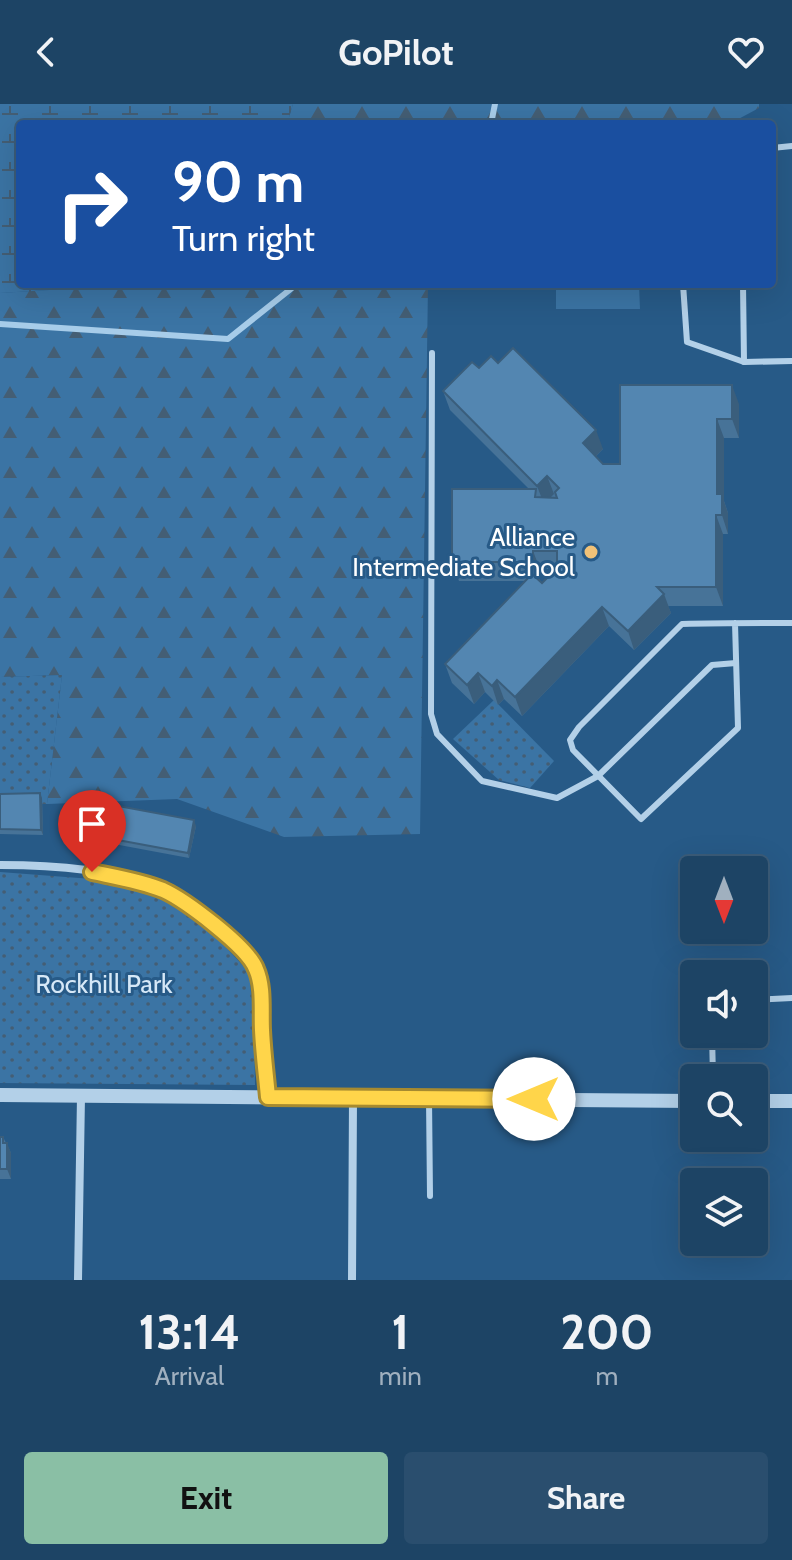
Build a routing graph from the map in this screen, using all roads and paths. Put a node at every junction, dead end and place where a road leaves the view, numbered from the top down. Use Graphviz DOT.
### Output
graph roads {
  1 [pos="683,288"];
  2 [pos="743,288"];
  3 [pos="432,353"];
  4 [pos="792,361"];
  5 [pos="744,362"];
  6 [pos="735,623"];
  7 [pos="792,623"];
  8 [pos="736,663"];
  9 [pos="598,776"];
  10 [pos="0,865"];
  11 [pos="792,998"];
  12 [pos="768,999"];
  13 [pos="0,1095"];
  14 [pos="81,1096"];
  15 [pos="268,1097"];
  16 [pos="353,1098"];
  17 [pos="429,1098"];
  18 [pos="680,1101"];
  19 [pos="768,1101"];
  20 [pos="792,1101"];
  21 [pos="430,1196"];
  22 [pos="78,1280"];
  23 [pos="352,1280"];
  1 -- 5 [label="lane"];
  2 -- 5 [label="lane"];
  3 -- 9 [label="lane"];
  4 -- 5 [label="lane"];
  6 -- 7 [label="lane"];
  6 -- 8 [label="lane"];
  6 -- 9 [label="lane"];
  8 -- 9 [label="lane"];
  8 -- 9 [label="lane"];
  10 -- 15 [label="street"];
  11 -- 12 [label="lane"];
  13 -- 14 [label="street"];
  14 -- 15 [label="street"];
  14 -- 22 [label="street"];
  15 -- 16 [label="street"];
  16 -- 17 [label="street"];
  16 -- 23 [label="street"];
  17 -- 18 [label="street"];
  17 -- 21 [label="lane"];
  19 -- 20 [label="street"];
}
